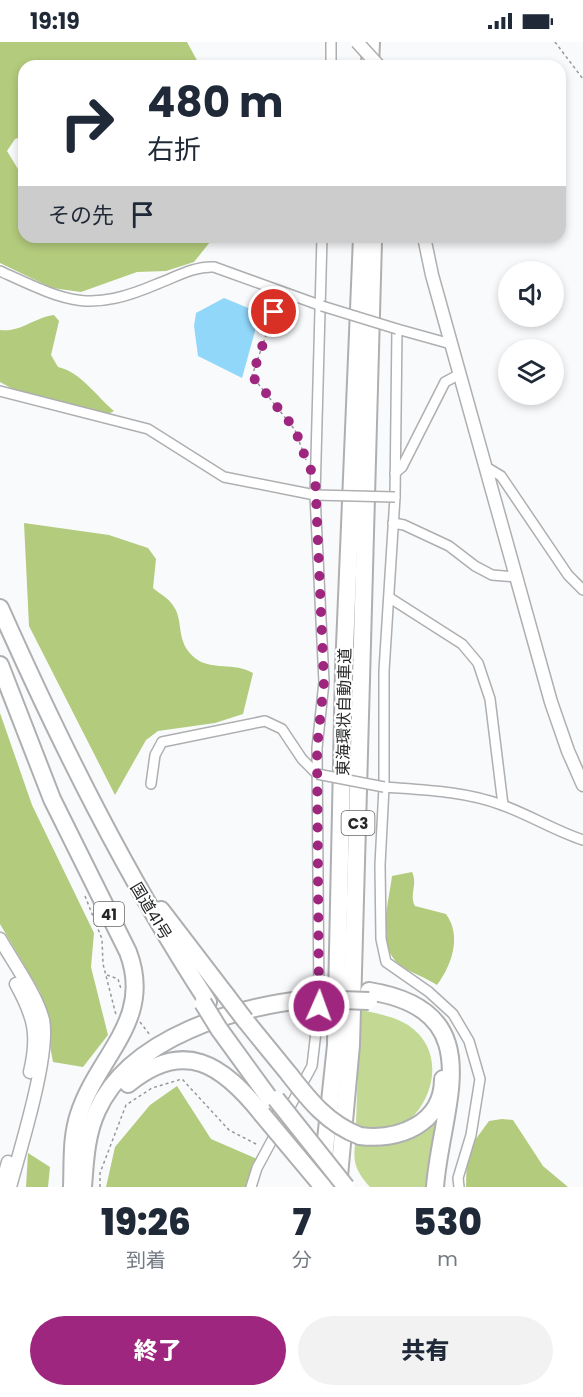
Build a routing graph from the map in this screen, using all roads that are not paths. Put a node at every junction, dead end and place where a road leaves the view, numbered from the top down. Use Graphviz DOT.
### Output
graph roads {
  1 [pos="331,42"];
  2 [pos="357,42"];
  3 [pos="371,42"];
  4 [pos="377,42"];
  5 [pos="331,60"];
  6 [pos="370,60"];
  7 [pos="373,60"];
  8 [pos="378,60"];
  9 [pos="322,243"];
  10 [pos="362,243"];
  11 [pos="373,243"];
  12 [pos="425,243"];
  13 [pos="0,272"];
  14 [pos="322,306"];
  15 [pos="397,329"];
  16 [pos="451,344"];
  17 [pos="460,374"];
  18 [pos="0,391"];
  19 [pos="486,467"];
  20 [pos="395,473"];
  21 [pos="315,495"];
  22 [pos="395,497"];
  23 [pos="393,523"];
  24 [pos="516,578"];
  25 [pos="583,590"];
  26 [pos="390,598"];
  27 [pos="0,608"];
  28 [pos="0,621"];
  29 [pos="0,665"];
  30 [pos="317,774"];
  31 [pos="151,784"];
  32 [pos="82,785"];
  33 [pos="583,785"];
  34 [pos="384,787"];
  35 [pos="503,806"];
  36 [pos="583,840"];
  37 [pos="0,939"];
  38 [pos="0,954"];
  39 [pos="311,994"];
  40 [pos="369,996"];
  41 [pos="205,1003"];
  42 [pos="270,1105"];
  43 [pos="87,1150"];
  44 [pos="73,1165"];
  45 [pos="1,1187"];
  46 [pos="10,1187"];
  47 [pos="72,1187"];
  48 [pos="83,1187"];
  49 [pos="251,1187"];
  50 [pos="322,1187"];
  51 [pos="339,1187"];
  52 [pos="346,1187"];
  53 [pos="435,1187"];
  54 [pos="459,1187"];
  1 -- 5 [label="street"];
  2 -- 7 [label="street, bridge"];
  3 -- 6 [label="highway"];
  4 -- 8 [label="highway"];
  9 -- 14 [label="street"];
  10 -- 50 [label="highway, 東海環状自動車道 / C3"];
  11 -- 51 [label="highway, 東海環状自動車道 / C3"];
  12 -- 16 [label="street"];
  13 -- 14 [label="street"];
  14 -- 15 [label="street, bridge"];
  14 -- 21 [label="street"];
  15 -- 16 [label="street"];
  15 -- 20 [label="street"];
  16 -- 17 [label="street"];
  17 -- 19 [label="street"];
  17 -- 20 [label="street"];
  18 -- 21 [label="street"];
  19 -- 24 [label="street"];
  19 -- 25 [label="street"];
  20 -- 22 [label="street"];
  21 -- 22 [label="street, bridge"];
  21 -- 30 [label="street"];
  22 -- 23 [label="street"];
  23 -- 24 [label="street"];
  23 -- 26 [label="street"];
  24 -- 33 [label="street"];
  26 -- 34 [label="street"];
  26 -- 35 [label="street"];
  27 -- 32 [label="highway, 国道41号 / 41"];
  28 -- 41 [label="highway, 国道41号 / 41"];
  29 -- 44 [label="highway, 41"];
  30 -- 31 [label="street"];
  30 -- 34 [label="street, bridge"];
  30 -- 49 [label="street"];
  32 -- 40 [label="highway, 41, bridge"];
  32 -- 41 [label="highway, 国道41号 / 41"];
  34 -- 35 [label="street"];
  34 -- 54 [label="street"];
  35 -- 36 [label="street"];
  37 -- 46 [label="street"];
  38 -- 45 [label="street"];
  39 -- 40 [label="highway, 41"];
  39 -- 43 [label="highway, 41"];
  39 -- 44 [label="highway, 41"];
  40 -- 53 [label="highway, 41"];
  41 -- 42 [label="highway, 国道41号 / 41"];
  42 -- 43 [label="highway, 41"];
  42 -- 50 [label="highway, 41, bridge"];
  42 -- 51 [label="highway, 国道41号 / 41"];
  42 -- 52 [label="highway, 国道41号 / 41, bridge"];
  43 -- 48 [label="highway, 41"];
  44 -- 47 [label="highway, 41"];
}
